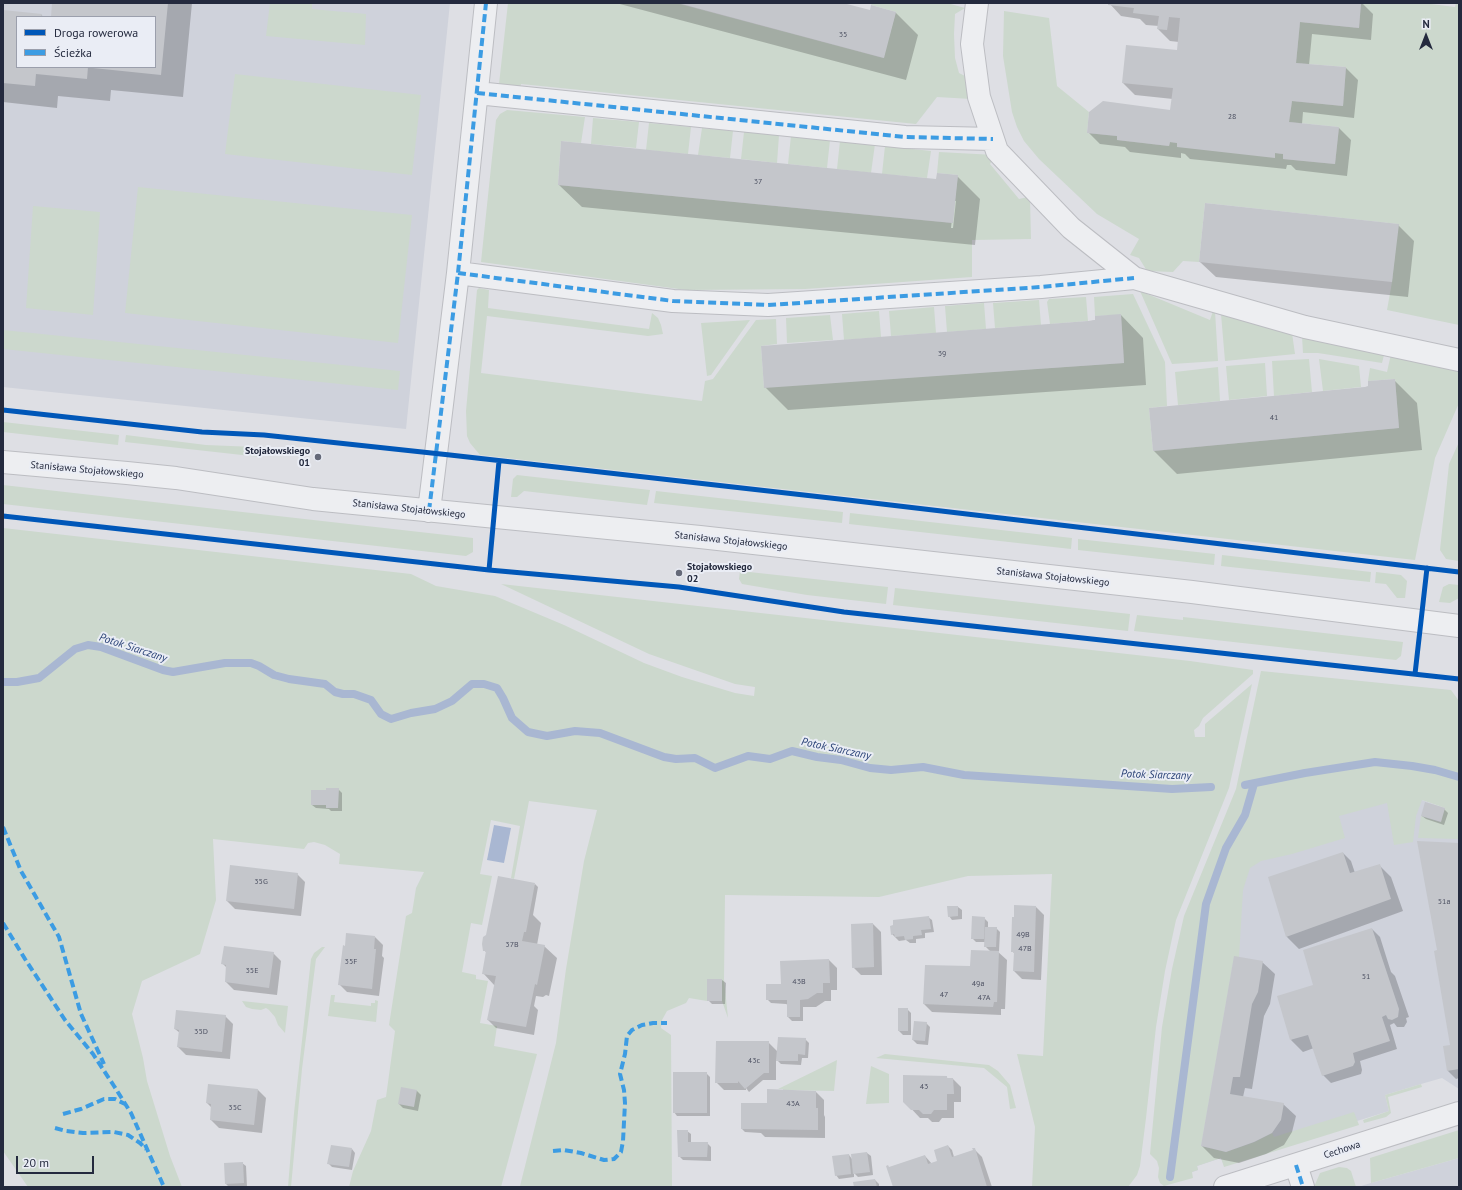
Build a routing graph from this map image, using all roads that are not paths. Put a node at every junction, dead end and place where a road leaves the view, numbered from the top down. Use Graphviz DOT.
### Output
graph roads {
  1 [pos="486,3"];
  2 [pos="977,3"];
  3 [pos="477,93"];
  4 [pos="993,139"];
  5 [pos="458,273"];
  6 [pos="1134,278"];
  7 [pos="1459,360"];
  8 [pos="3,462"];
  9 [pos="430,511"];
  10 [pos="1459,626"];
  11 [pos="1459,1113"];
  12 [pos="1296,1165"];
  13 [pos="1225,1187"];
  14 [pos="1303,1187"];
  1 -- 3 [label="street"];
  2 -- 4 [label="street"];
  3 -- 4 [label="street"];
  3 -- 5 [label="street"];
  4 -- 6 [label="street"];
  5 -- 6 [label="street"];
  5 -- 9 [label="street"];
  6 -- 7 [label="street"];
  8 -- 9 [label="street, Stanisława Stojałowskiego"];
  9 -- 10 [label="street, Stanisława Stojałowskiego"];
  11 -- 12 [label="street, Cechowa"];
  12 -- 13 [label="street, Cechowa"];
  12 -- 14 [label="street"];
}
